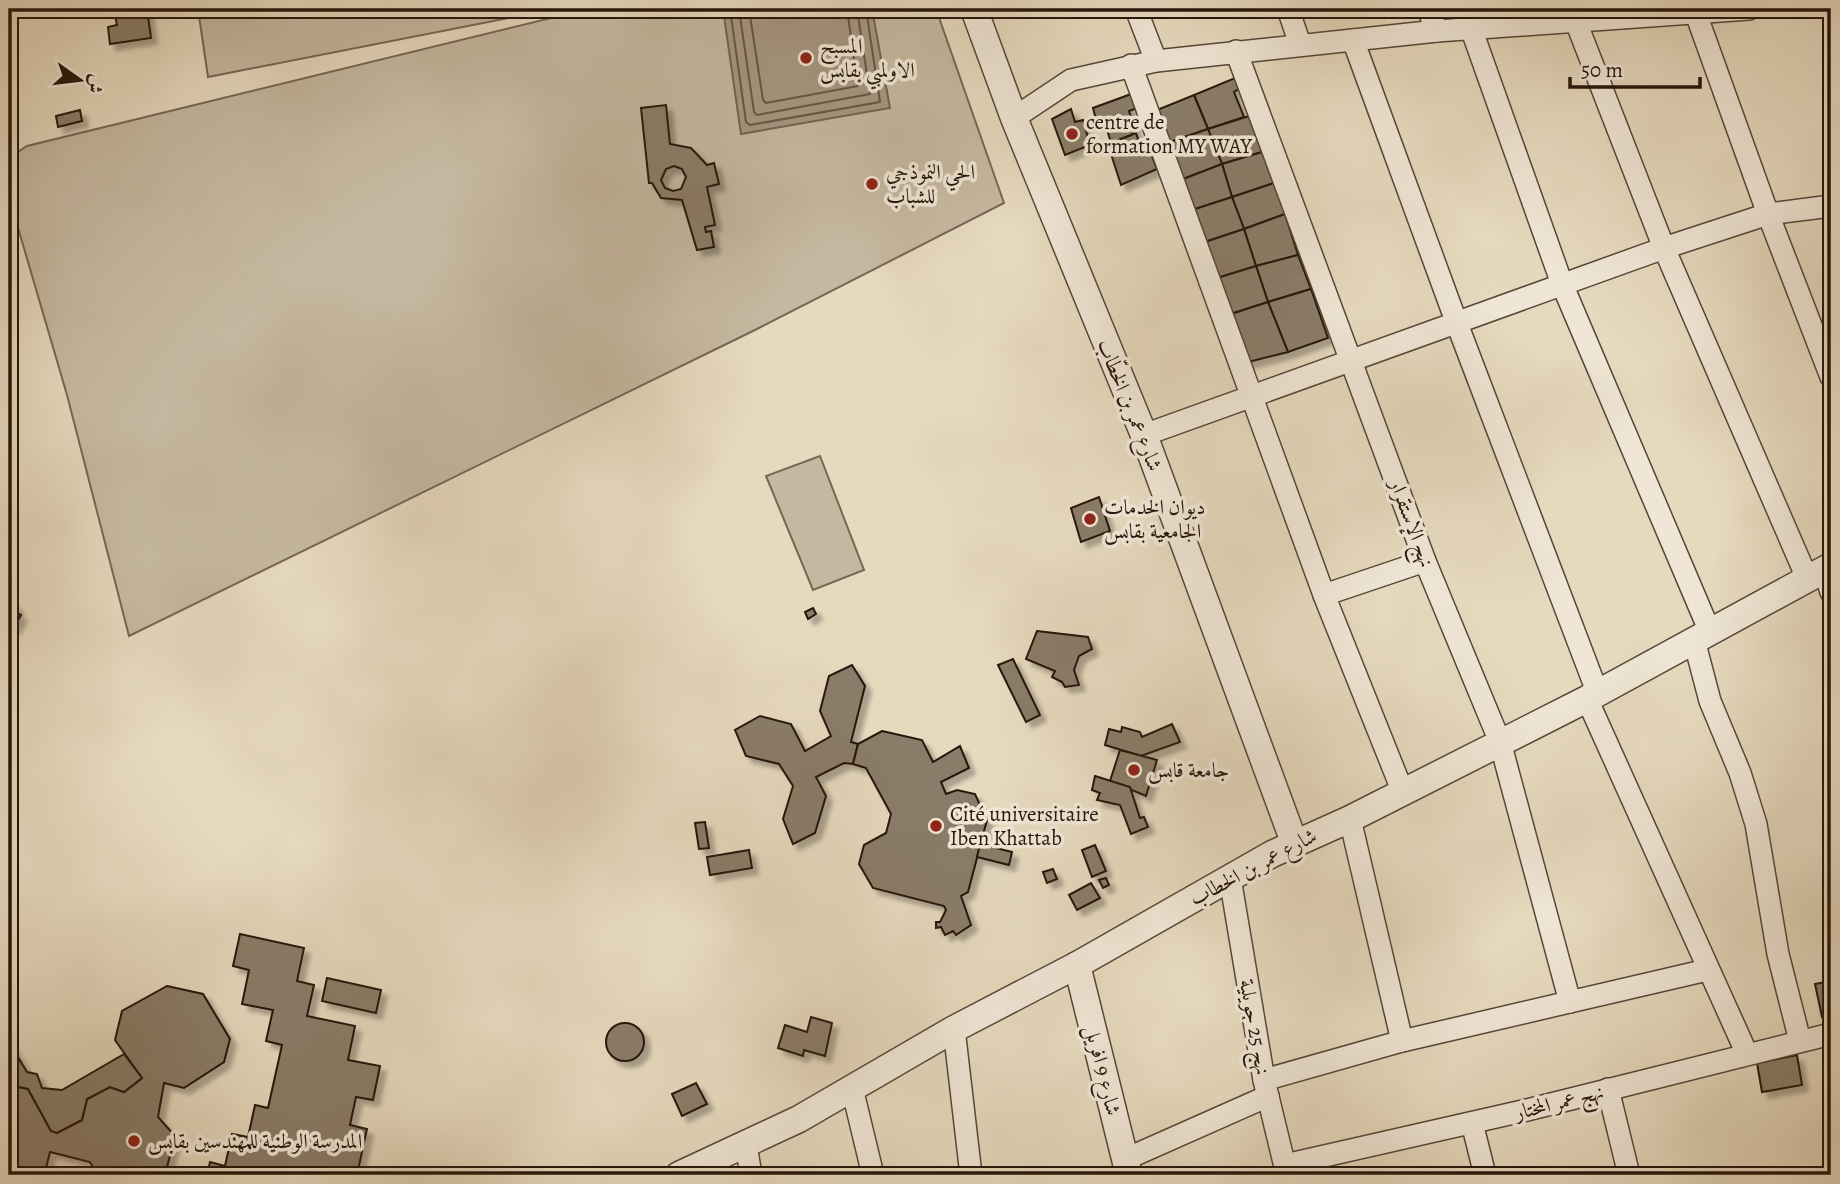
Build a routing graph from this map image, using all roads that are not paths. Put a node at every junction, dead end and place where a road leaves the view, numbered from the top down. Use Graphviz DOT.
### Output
graph roads {
  1 [pos="974,9"];
  2 [pos="1136,9"];
  3 [pos="1288,9"];
  4 [pos="1428,9"];
  5 [pos="1749,9"];
  6 [pos="1695,11"];
  7 [pos="1573,14"];
  8 [pos="1471,28"];
  9 [pos="1437,31"];
  10 [pos="1353,40"];
  11 [pos="1300,44"];
  12 [pos="1236,51"];
  13 [pos="1156,61"];
  14 [pos="1131,65"];
  15 [pos="1014,118"];
  16 [pos="1831,206"];
  17 [pos="1768,214"];
  18 [pos="1664,248"];
  19 [pos="1562,284"];
  20 [pos="1456,321"];
  21 [pos="1825,348"];
  22 [pos="1353,360"];
  23 [pos="1831,377"];
  24 [pos="1250,397"];
  25 [pos="1143,435"];
  26 [pos="1425,561"];
  27 [pos="1823,577"];
  28 [pos="1324,595"];
  29 [pos="1702,636"];
  30 [pos="1593,696"];
  31 [pos="1500,742"];
  32 [pos="1402,790"];
  33 [pos="1350,819"];
  34 [pos="1294,842"];
  35 [pos="1230,878"];
  36 [pos="1077,965"];
  37 [pos="1707,970"];
  38 [pos="1570,1002"];
  39 [pos="954,1029"];
  40 [pos="1831,1034"];
  41 [pos="1402,1041"];
  42 [pos="1800,1041"];
  43 [pos="1747,1054"];
  44 [pos="852,1088"];
  45 [pos="1266,1088"];
  46 [pos="1608,1089"];
  47 [pos="1472,1123"];
  48 [pos="746,1144"];
  49 [pos="1127,1167"];
  50 [pos="1286,1170"];
  51 [pos="679,1175"];
  52 [pos="751,1175"];
  53 [pos="873,1175"];
  54 [pos="971,1175"];
  55 [pos="1485,1175"];
  56 [pos="1629,1175"];
  1 -- 15 [label="street, شارع عمر بن الخطّاب"];
  2 -- 13 [label="street"];
  3 -- 11 [label="street"];
  4 -- 9 [label="street"];
  5 -- 6 [label="street"];
  6 -- 7 [label="street"];
  6 -- 17 [label="street"];
  7 -- 8 [label="street"];
  7 -- 18 [label="street"];
  8 -- 9 [label="street"];
  8 -- 19 [label="street"];
  9 -- 10 [label="street"];
  10 -- 11 [label="street"];
  10 -- 20 [label="street"];
  11 -- 12 [label="street"];
  12 -- 13 [label="street"];
  12 -- 22 [label="street, نهج الإستقرار"];
  13 -- 14 [label="street"];
  14 -- 15 [label="street"];
  14 -- 24 [label="street"];
  15 -- 25 [label="street, شارع عمر بن الخطّاب"];
  16 -- 17 [label="street"];
  17 -- 18 [label="street"];
  17 -- 21 [label="street"];
  18 -- 19 [label="street"];
  18 -- 27 [label="street"];
  19 -- 20 [label="street"];
  19 -- 29 [label="street"];
  20 -- 22 [label="street"];
  20 -- 30 [label="street"];
  21 -- 23 [label="street"];
  22 -- 24 [label="street"];
  22 -- 26 [label="street, نهج الإستقرار"];
  24 -- 25 [label="street"];
  24 -- 28 [label="street"];
  25 -- 34 [label="street, شارع عمر بن الخطّاب"];
  26 -- 28 [label="street"];
  26 -- 31 [label="street, نهج الإستقرار"];
  27 -- 29 [label="street, شارع عمر بن الخطاب"];
  28 -- 32 [label="street"];
  29 -- 30 [label="street, شارع عمر بن الخطاب"];
  29 -- 42 [label="street"];
  30 -- 31 [label="street, شارع عمر بن الخطاب"];
  30 -- 37 [label="street"];
  31 -- 32 [label="street, شارع عمر بن الخطاب"];
  31 -- 38 [label="street, نهج الإستقرار"];
  32 -- 33 [label="street, شارع عمر بن الخطاب"];
  33 -- 34 [label="street, شارع عمر بن الخطاب"];
  33 -- 41 [label="street"];
  34 -- 35 [label="street, شارع عمر بن الخطاب"];
  35 -- 36 [label="street, شارع عمر بن الخطاب"];
  35 -- 45 [label="street, نهج 25 جويلية"];
  36 -- 39 [label="street, شارع عمر بن الخطاب"];
  36 -- 49 [label="street, شارع 9 افريل"];
  37 -- 38 [label="street"];
  37 -- 43 [label="street"];
  38 -- 41 [label="street"];
  39 -- 44 [label="street, شارع عمر بن الخطاب"];
  39 -- 54 [label="street"];
  40 -- 42 [label="street, نهج عمر المختار"];
  41 -- 45 [label="street"];
  42 -- 43 [label="street, نهج عمر المختار"];
  43 -- 46 [label="street, نهج عمر المختار"];
  44 -- 48 [label="street, شارع عمر بن الخطاب"];
  44 -- 53 [label="street"];
  45 -- 49 [label="street"];
  45 -- 50 [label="street, نهج 25 جويلية"];
  46 -- 47 [label="street, نهج عمر المختار"];
  46 -- 56 [label="street"];
  47 -- 50 [label="street, نهج عمر المختار"];
  47 -- 55 [label="street"];
  48 -- 51 [label="street, شارع عمر بن الخطاب"];
  48 -- 52 [label="street"];
}
